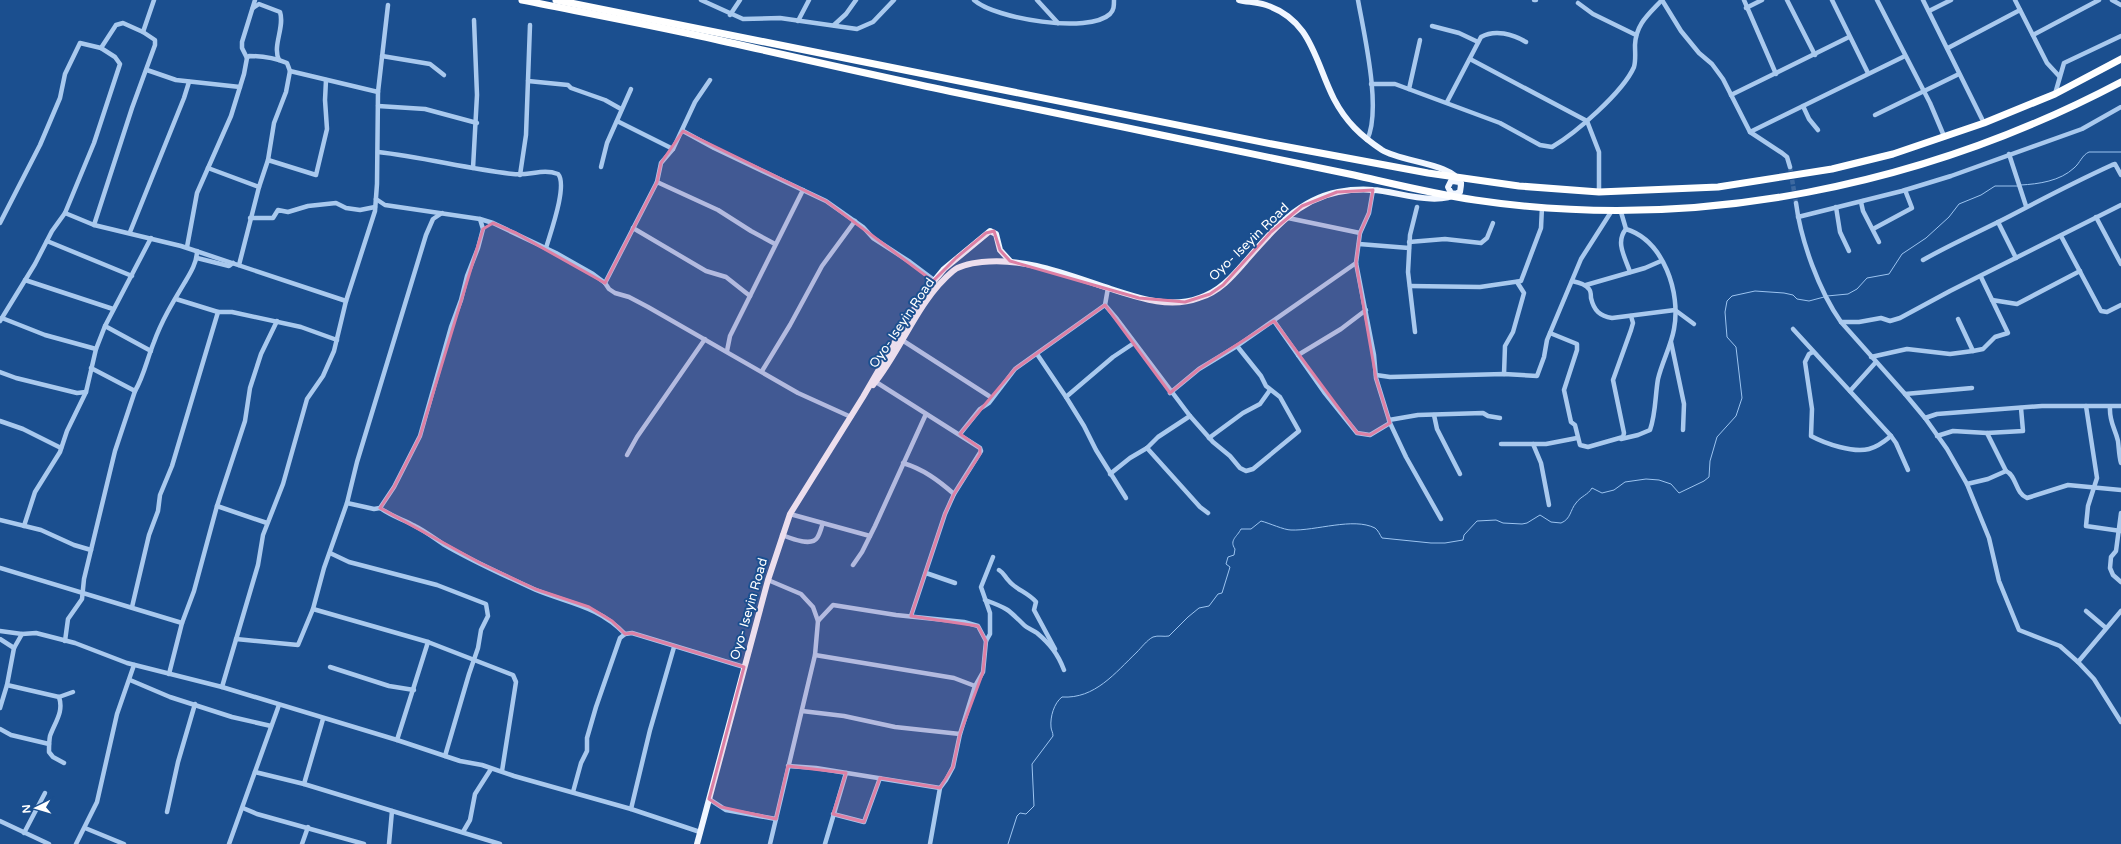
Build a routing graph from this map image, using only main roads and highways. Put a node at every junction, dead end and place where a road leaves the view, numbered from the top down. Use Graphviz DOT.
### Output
graph roads {
  1 [pos="522,0"];
  2 [pos="556,0"];
  3 [pos="1239,0"];
  4 [pos="2121,59"];
  5 [pos="2121,82"];
  6 [pos="1452,185"];
  7 [pos="1010,261"];
  8 [pos="863,397"];
  9 [pos="697,844"];
  1 -- 6 [label="highway"];
  2 -- 6 [label="highway"];
  3 -- 6 [label="main road"];
  4 -- 6 [label="highway"];
  5 -- 6 [label="highway"];
  6 -- 7 [label="main road, Oyo- Iseyin Road"];
  7 -- 8 [label="main road, Oyo- Iseyin Road"];
  7 -- 8 [label="main road, Oyo- Iseyin Road"];
  8 -- 9 [label="main road, Oyo- Iseyin Road"];
}
